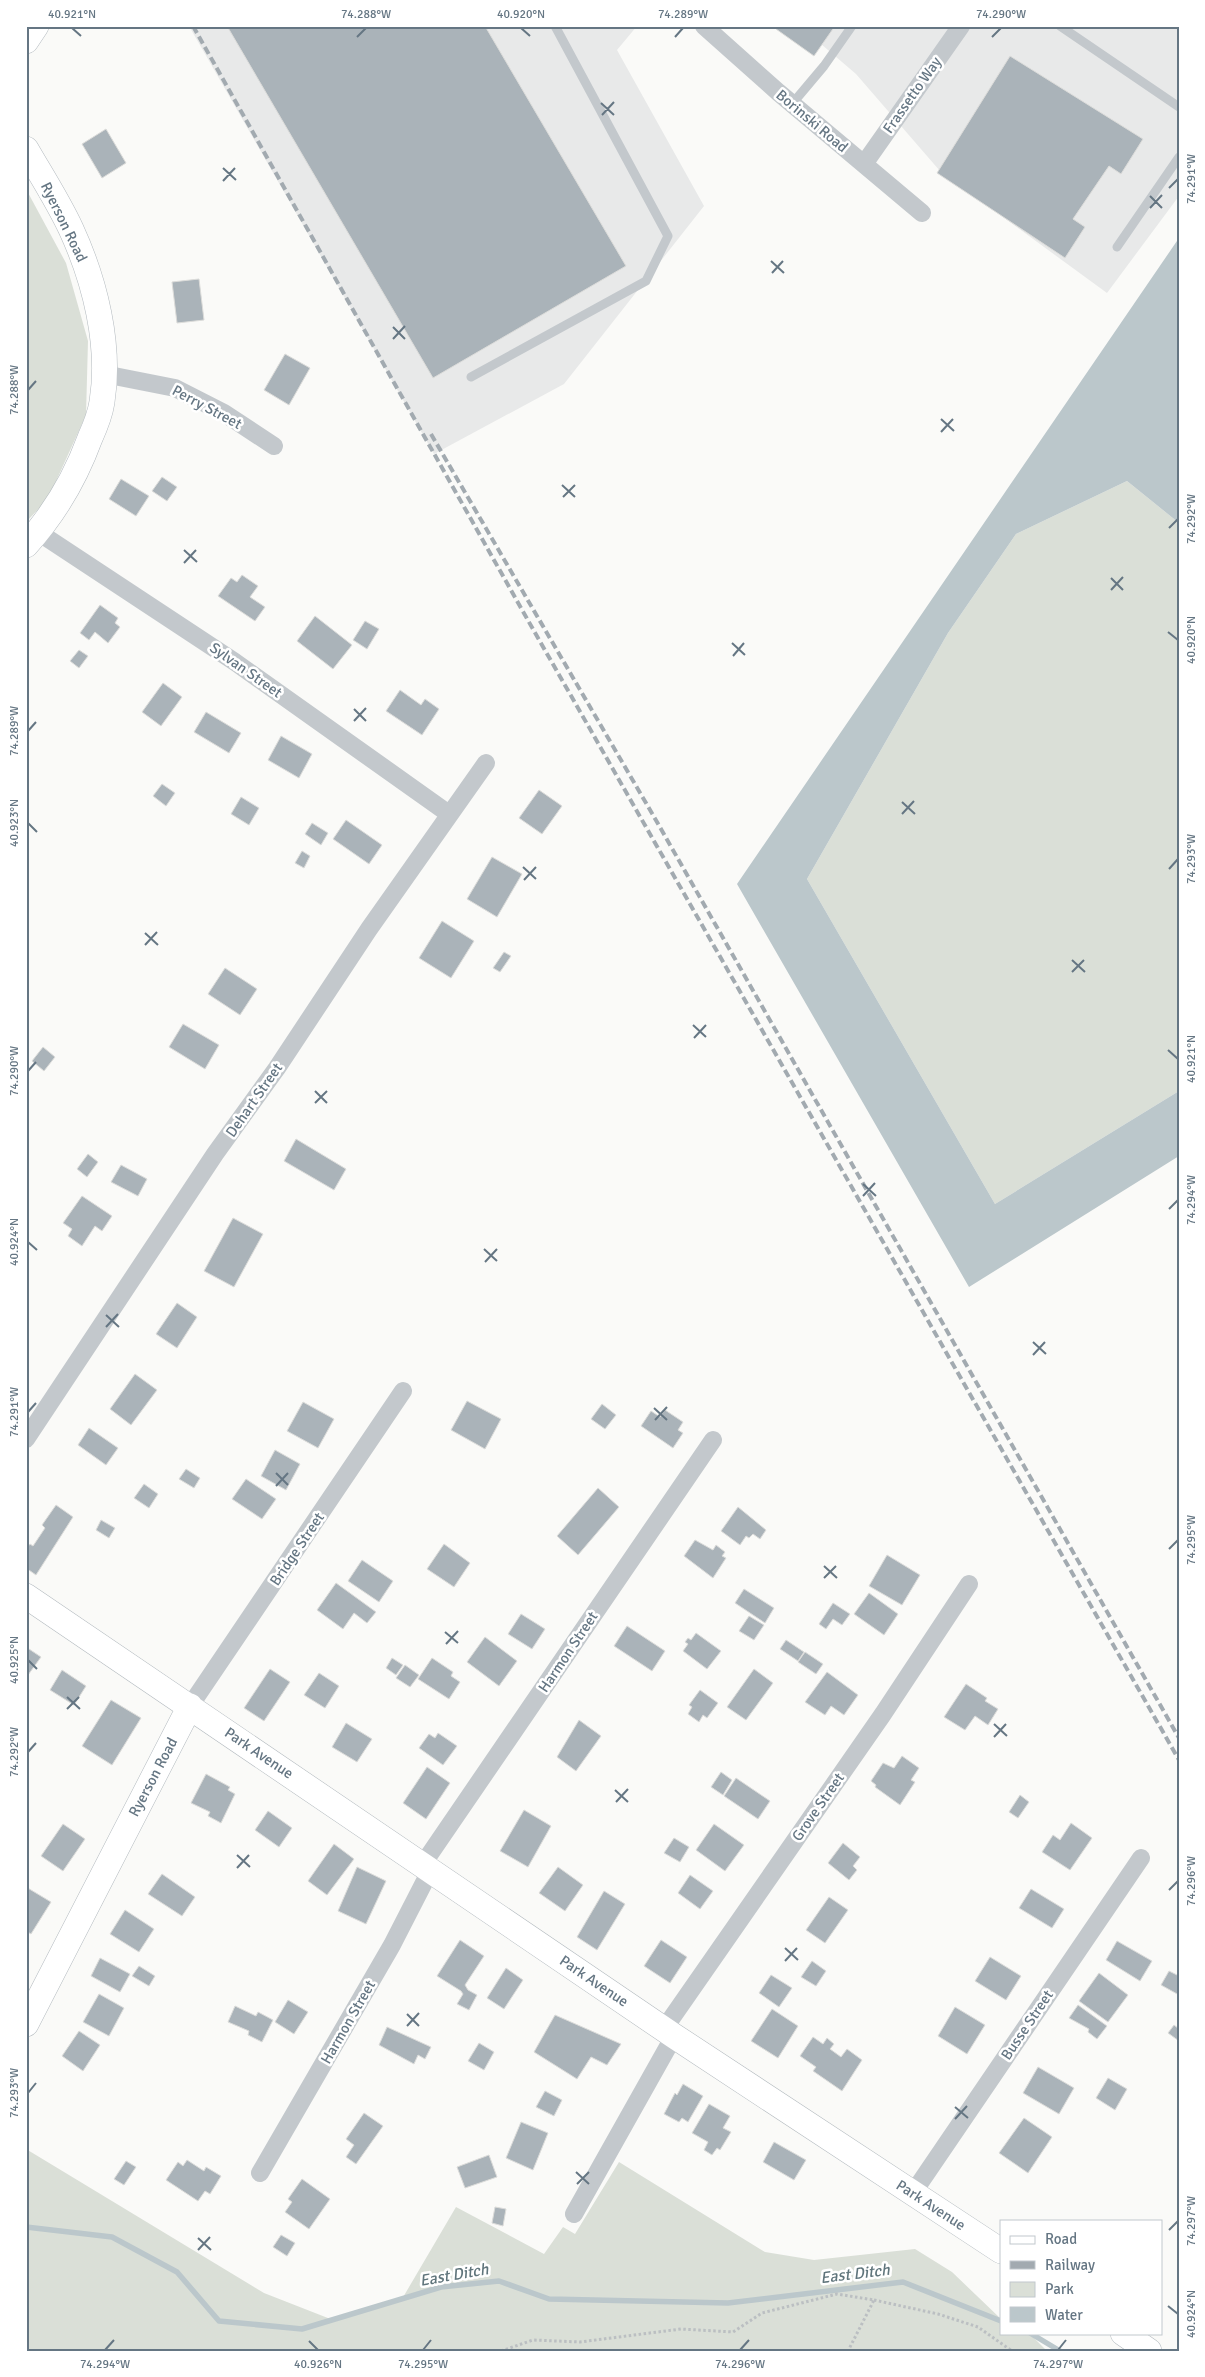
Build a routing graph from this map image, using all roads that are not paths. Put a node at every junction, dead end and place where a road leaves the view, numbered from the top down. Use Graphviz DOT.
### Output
graph roads {
  1 [pos="36,26"];
  2 [pos="555,26"];
  3 [pos="704,26"];
  4 [pos="852,26"];
  5 [pos="961,26"];
  6 [pos="1060,26"];
  7 [pos="26,41"];
  8 [pos="792,104"];
  9 [pos="1179,107"];
  10 [pos="26,149"];
  11 [pos="1179,157"];
  12 [pos="864,164"];
  13 [pos="922,214"];
  14 [pos="1117,247"];
  15 [pos="104,374"];
  16 [pos="471,377"];
  17 [pos="274,446"];
  18 [pos="32,539"];
  19 [pos="486,763"];
  20 [pos="449,814"];
  21 [pos="403,1391"];
  22 [pos="26,1439"];
  23 [pos="713,1440"];
  24 [pos="969,1584"];
  25 [pos="26,1596"];
  26 [pos="190,1706"];
  27 [pos="1141,1858"];
  28 [pos="427,1866"];
  29 [pos="26,2024"];
  30 [pos="669,2033"];
  31 [pos="260,2173"];
  32 [pos="912,2193"];
  33 [pos="574,2214"];
  34 [pos="1000,2250"];
  35 [pos="1124,2334"];
  36 [pos="1149,2351"];
  1 -- 7 [label="street"];
  2 -- 16 [label="lane"];
  3 -- 8 [label="street, Borinski Road"];
  4 -- 8 [label="lane"];
  5 -- 12 [label="street, Frassetto Way"];
  6 -- 9 [label="lane"];
  8 -- 12 [label="street, Borinski Road"];
  10 -- 15 [label="street, Ryerson Road"];
  11 -- 14 [label="lane"];
  12 -- 13 [label="street, Borinski Road"];
  15 -- 17 [label="street, Perry Street"];
  15 -- 18 [label="street, Ryerson Road"];
  18 -- 20 [label="street, Sylvan Street"];
  19 -- 20 [label="street, Dehart Street"];
  20 -- 22 [label="street, Dehart Street"];
  21 -- 26 [label="street, Bridge Street"];
  23 -- 28 [label="street, Harmon Street"];
  24 -- 30 [label="street, Grove Street"];
  25 -- 26 [label="street"];
  26 -- 28 [label="street, Park Avenue"];
  26 -- 29 [label="street, Ryerson Road"];
  27 -- 32 [label="street, Busse Street"];
  28 -- 30 [label="street, Park Avenue"];
  28 -- 31 [label="street, Harmon Street"];
  30 -- 32 [label="street, Park Avenue"];
  30 -- 33 [label="street, Grove Street"];
  32 -- 34 [label="street, Park Avenue"];
  35 -- 36 [label="street"];
}
